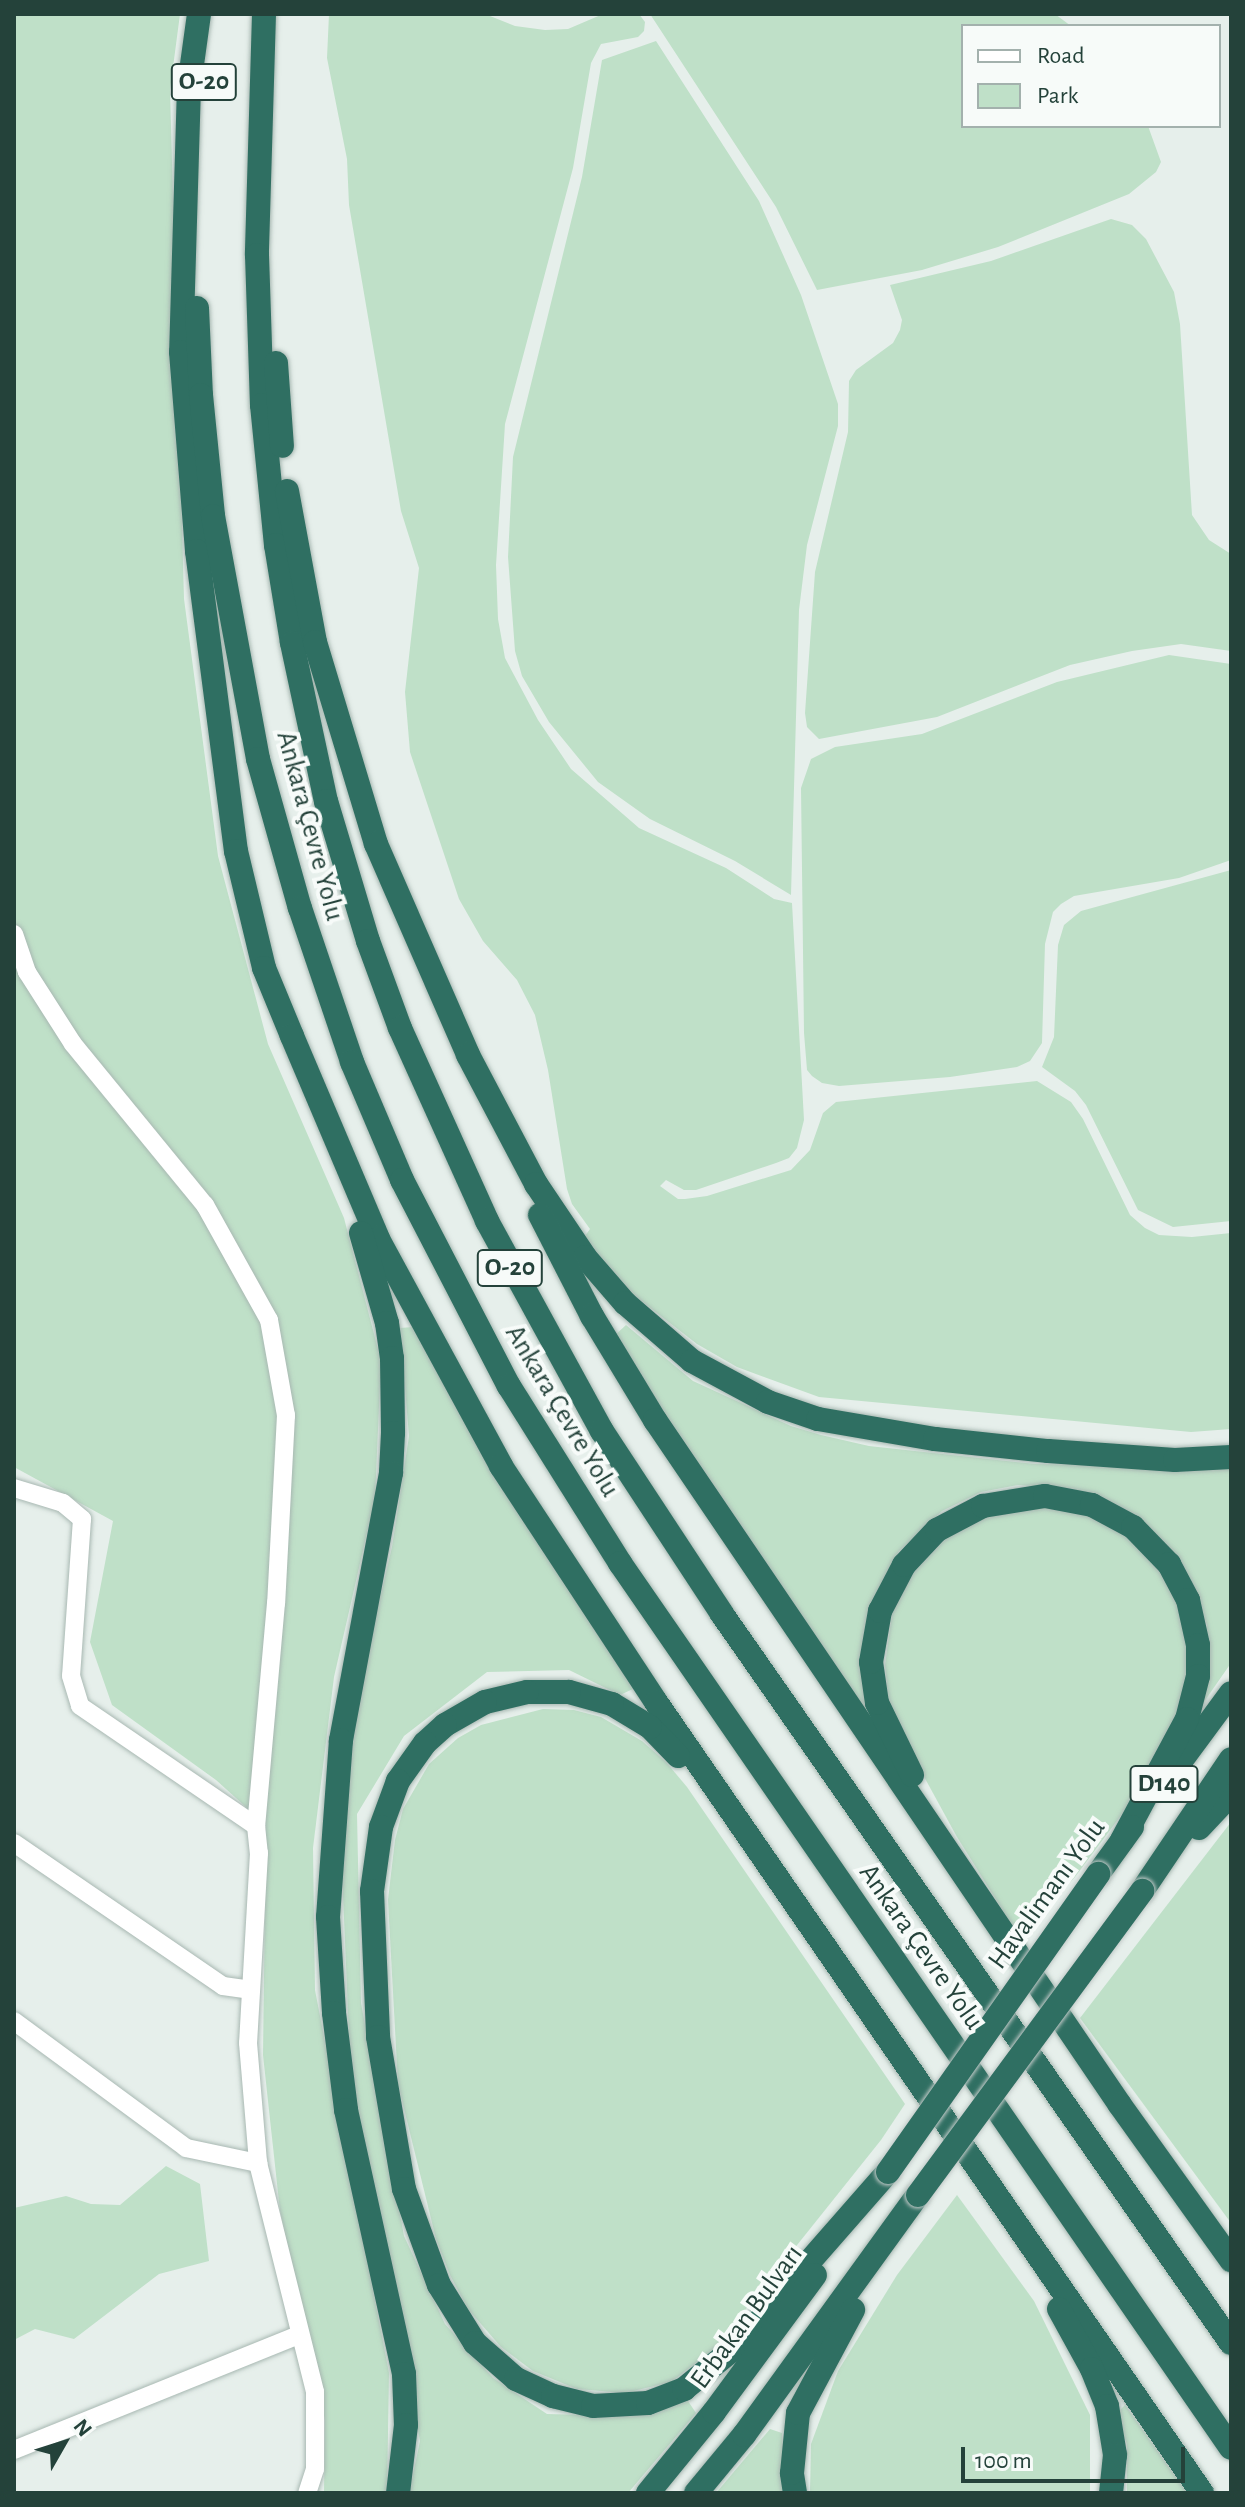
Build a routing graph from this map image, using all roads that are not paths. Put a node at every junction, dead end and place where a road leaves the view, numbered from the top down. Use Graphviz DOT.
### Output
graph roads {
  1 [pos="199,14"];
  2 [pos="206,14"];
  3 [pos="264,14"];
  4 [pos="259,88"];
  5 [pos="14,934"];
  6 [pos="264,968"];
  7 [pos="468,1055"];
  8 [pos="1231,1457"];
  9 [pos="14,1488"];
  10 [pos="1231,1693"];
  11 [pos="1231,1759"];
  12 [pos="1231,1794"];
  13 [pos="256,1826"];
  14 [pos="1122,1840"];
  15 [pos="14,1843"];
  16 [pos="782,1886"];
  17 [pos="1145,1886"];
  18 [pos="1012,1946"];
  19 [pos="250,1990"];
  20 [pos="18,2030"];
  21 [pos="894,2047"];
  22 [pos="1120,2105"];
  23 [pos="258,2163"];
  24 [pos="888,2172"];
  25 [pos="918,2195"];
  26 [pos="1231,2249"];
  27 [pos="1231,2260"];
  28 [pos="299,2335"];
  29 [pos="1231,2343"];
  30 [pos="1231,2448"];
  31 [pos="14,2450"];
  32 [pos="307,2493"];
  33 [pos="398,2493"];
  34 [pos="648,2493"];
  35 [pos="696,2493"];
  36 [pos="795,2493"];
  37 [pos="1111,2493"];
  38 [pos="1202,2493"];
  1 -- 6 [label="highway"];
  2 -- 30 [label="highway, Ankara Çevre Yolu / O-20"];
  3 -- 4 [label="highway, Ankara Çevre Yolu / O-20"];
  4 -- 7 [label="highway"];
  4 -- 29 [label="highway, Ankara Çevre Yolu / O-20"];
  5 -- 13 [label="street"];
  6 -- 16 [label="highway"];
  6 -- 33 [label="highway"];
  7 -- 8 [label="highway"];
  7 -- 18 [label="highway"];
  9 -- 13 [label="street"];
  10 -- 14 [label="highway, Havalimanı Yolu / D140"];
  11 -- 17 [label="highway, D140"];
  12 -- 17 [label="highway"];
  13 -- 19 [label="street"];
  14 -- 18 [label="highway"];
  14 -- 24 [label="highway, Havalimanı Yolu / D140, bridge"];
  15 -- 19 [label="street"];
  16 -- 21 [label="highway"];
  16 -- 24 [label="highway"];
  17 -- 25 [label="highway, bridge"];
  18 -- 22 [label="highway"];
  19 -- 23 [label="street"];
  20 -- 23 [label="street"];
  21 -- 37 [label="highway"];
  21 -- 38 [label="highway"];
  22 -- 26 [label="highway"];
  22 -- 27 [label="highway"];
  23 -- 28 [label="street"];
  24 -- 34 [label="highway, Erbakan Bulvarı"];
  25 -- 35 [label="highway"];
  25 -- 36 [label="highway"];
  28 -- 31 [label="street"];
  28 -- 32 [label="street"];
}
